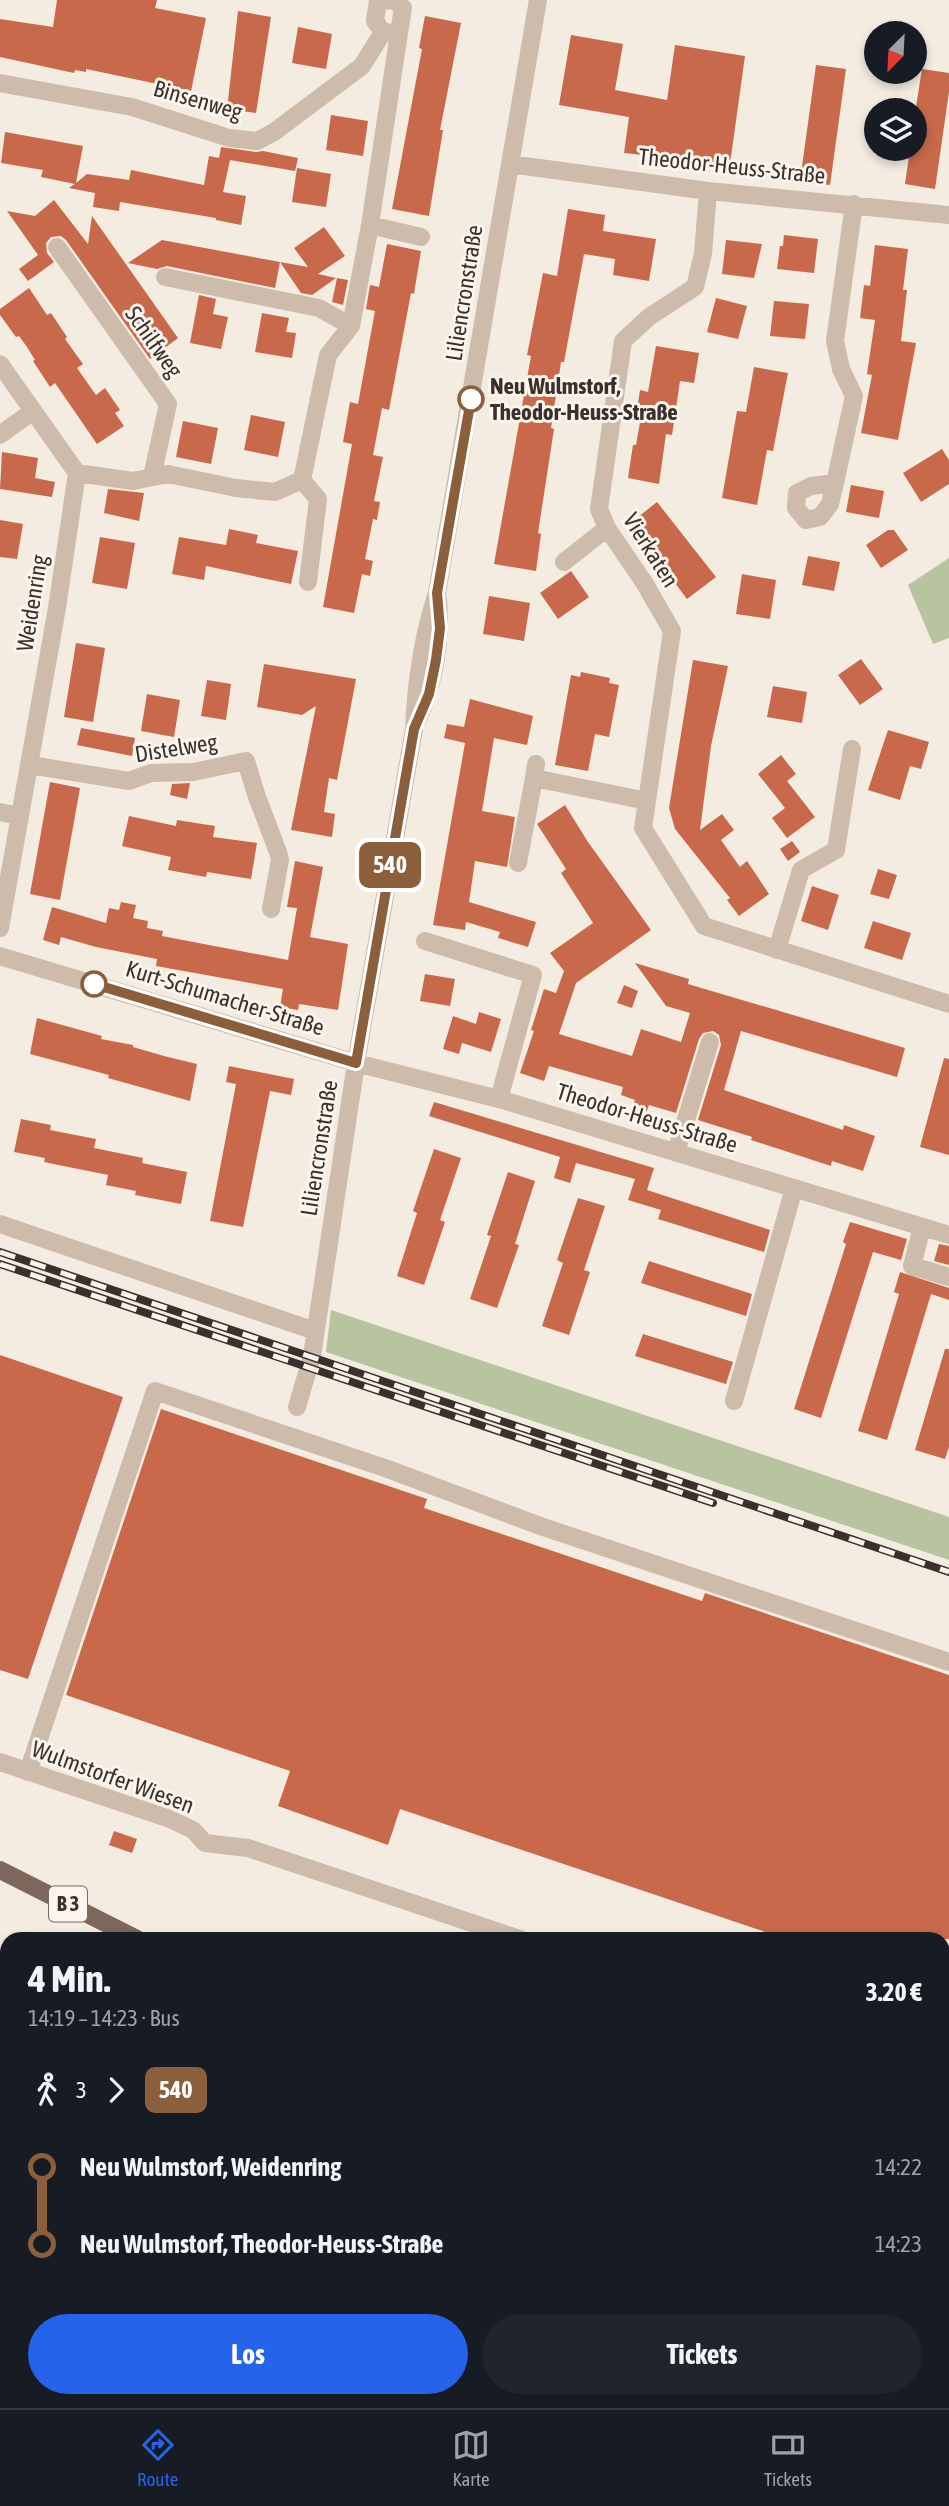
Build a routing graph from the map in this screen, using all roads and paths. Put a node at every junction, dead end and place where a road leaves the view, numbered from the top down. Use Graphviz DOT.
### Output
graph roads {
  1 [pos="538,0"];
  2 [pos="0,83"];
  3 [pos="510,164"];
  4 [pos="709,191"];
  5 [pos="854,204"];
  6 [pos="949,215"];
  7 [pos="370,225"];
  8 [pos="421,237"];
  9 [pos="57,247"];
  10 [pos="165,277"];
  11 [pos="351,326"];
  12 [pos="0,363"];
  13 [pos="33,411"];
  14 [pos="0,435"];
  15 [pos="77,473"];
  16 [pos="152,477"];
  17 [pos="302,480"];
  18 [pos="835,483"];
  19 [pos="607,528"];
  20 [pos="564,562"];
  21 [pos="308,582"];
  22 [pos="852,749"];
  23 [pos="30,765"];
  24 [pos="647,801"];
  25 [pos="0,812"];
  26 [pos="20,816"];
  27 [pos="518,863"];
  28 [pos="271,909"];
  29 [pos="0,928"];
  30 [pos="425,941"];
  31 [pos="777,950"];
  32 [pos="0,956"];
  33 [pos="949,1004"];
  34 [pos="710,1042"];
  35 [pos="356,1063"];
  36 [pos="499,1099"];
  37 [pos="676,1152"];
  38 [pos="794,1188"];
  39 [pos="0,1224"];
  40 [pos="922,1227"];
  41 [pos="949,1235"];
  42 [pos="949,1277"];
  43 [pos="315,1331"];
  44 [pos="734,1401"];
  45 [pos="296,1407"];
  46 [pos="949,1662"];
  47 [pos="0,1762"];
  48 [pos="29,1772"];
  49 [pos="0,1870"];
  50 [pos="123,1932"];
  51 [pos="499,1932"];
  1 -- 3 [label="street, Liliencronstraße"];
  2 -- 7 [label="street, Binsenweg"];
  3 -- 4 [label="street, Theodor-Heuss-Straße"];
  3 -- 35 [label="street, Liliencronstraße"];
  4 -- 5 [label="street, Theodor-Heuss-Straße"];
  4 -- 19 [label="street, Vierkaten"];
  5 -- 6 [label="street, Theodor-Heuss-Straße"];
  5 -- 18 [label="street"];
  7 -- 8 [label="street"];
  7 -- 11 [label="street"];
  9 -- 16 [label="street, Schilfweg"];
  10 -- 11 [label="street, Schilfweg"];
  11 -- 17 [label="street"];
  12 -- 13 [label="street"];
  13 -- 14 [label="street"];
  13 -- 15 [label="street"];
  15 -- 16 [label="street"];
  15 -- 23 [label="street, Weidenring"];
  16 -- 17 [label="street"];
  17 -- 21 [label="street"];
  19 -- 20 [label="street"];
  19 -- 24 [label="street, Vierkaten"];
  22 -- 31 [label="street"];
  23 -- 26 [label="street, Weidenring"];
  23 -- 28 [label="street, Distelweg"];
  24 -- 27 [label="street"];
  24 -- 31 [label="street, Vierkaten"];
  25 -- 26 [label="street"];
  26 -- 29 [label="street, Weidenring"];
  30 -- 36 [label="street"];
  31 -- 33 [label="street, Vierkaten"];
  32 -- 35 [label="street, Kurt-Schumacher-Straße"];
  34 -- 37 [label="street"];
  35 -- 36 [label="street, Theodor-Heuss-Straße"];
  35 -- 43 [label="street, Liliencronstraße"];
  36 -- 37 [label="street, Theodor-Heuss-Straße"];
  37 -- 38 [label="street, Theodor-Heuss-Straße"];
  38 -- 40 [label="street, Theodor-Heuss-Straße"];
  38 -- 44 [label="street"];
  39 -- 43 [label="street"];
  40 -- 41 [label="street, Theodor-Heuss-Straße"];
  40 -- 42 [label="street"];
  43 -- 45 [label="street, Liliencronstraße"];
  46 -- 48 [label="street"];
  47 -- 48 [label="street, Wulmstorfer Wiesen"];
  48 -- 51 [label="street, Wulmstorfer Wiesen"];
  49 -- 50 [label="main road, B 3"];
}
